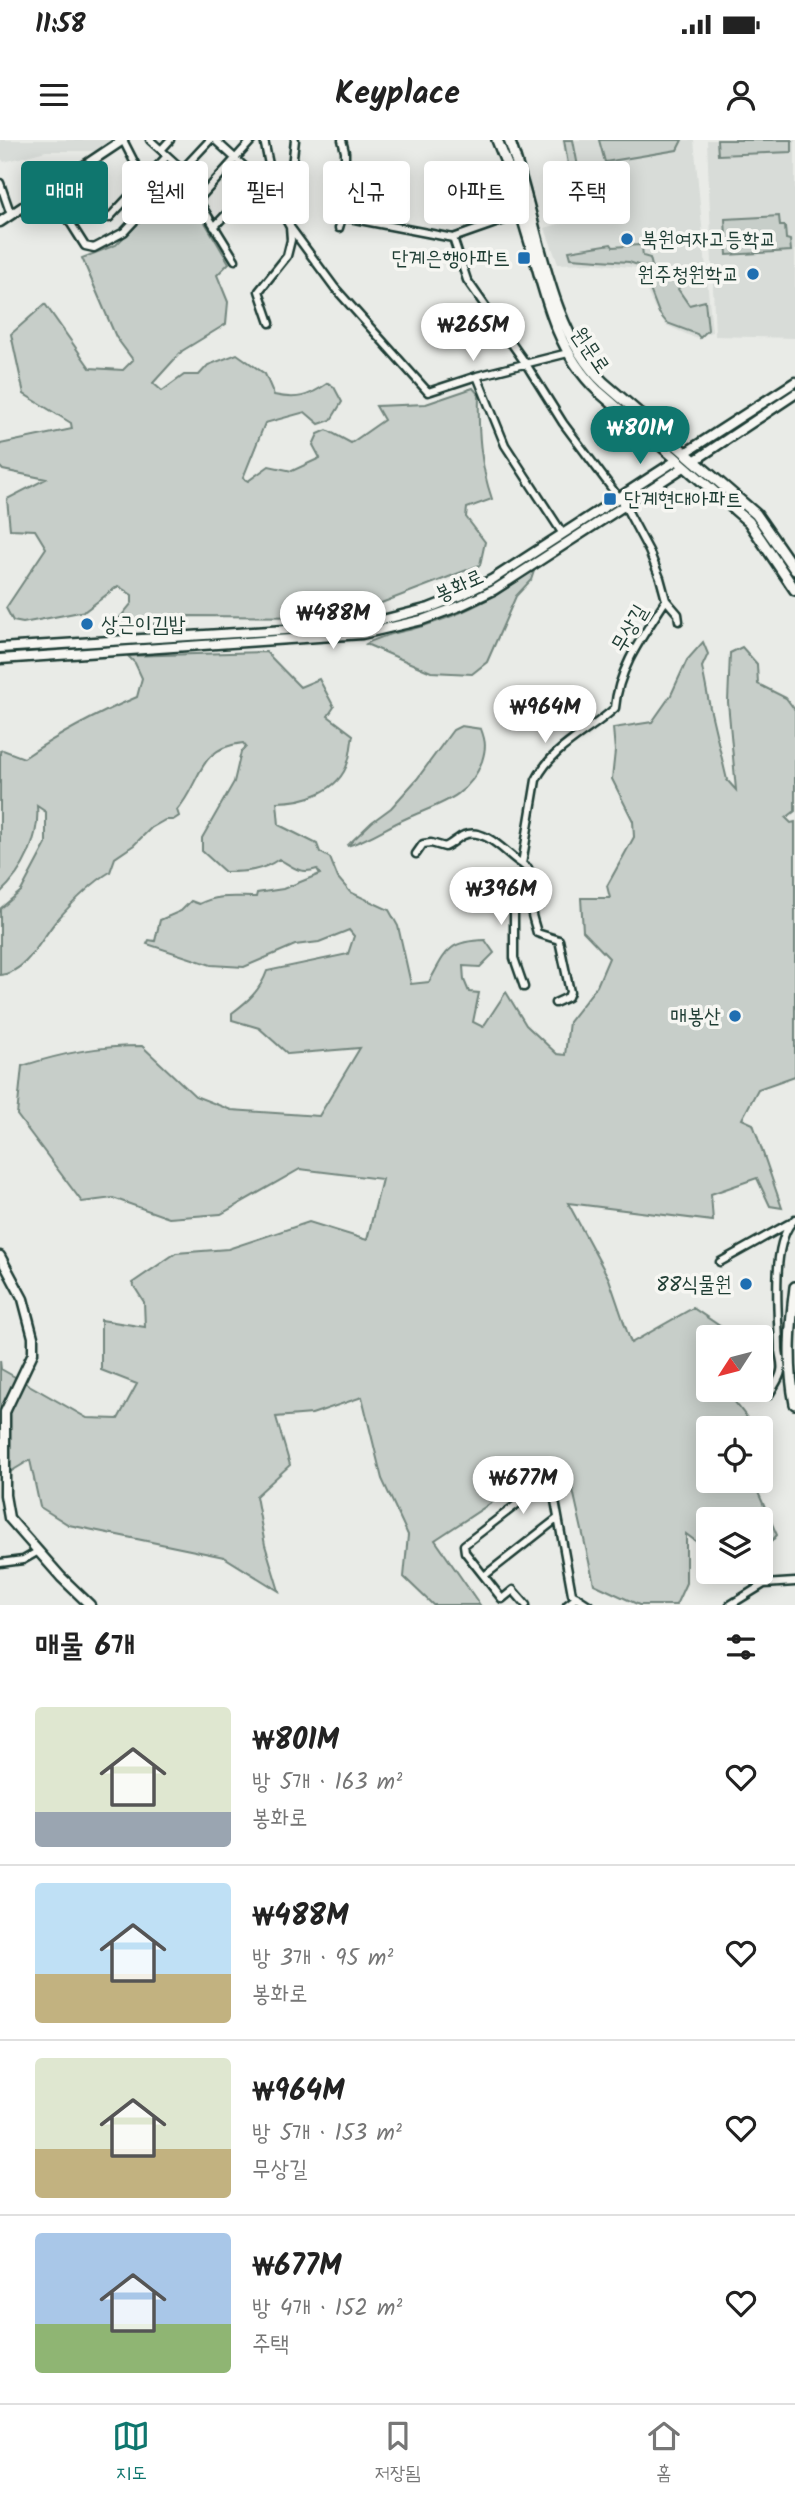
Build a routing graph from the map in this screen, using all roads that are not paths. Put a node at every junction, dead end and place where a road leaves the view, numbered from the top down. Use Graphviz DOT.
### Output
graph roads {
  1 [pos="123,140"];
  2 [pos="150,140"];
  3 [pos="170,140"];
  4 [pos="213,140"];
  5 [pos="252,140"];
  6 [pos="264,140"];
  7 [pos="295,140"];
  8 [pos="342,140"];
  9 [pos="498,140"];
  10 [pos="509,140"];
  11 [pos="161,150"];
  12 [pos="167,156"];
  13 [pos="236,159"];
  14 [pos="92,161"];
  15 [pos="134,161"];
  16 [pos="163,161"];
  17 [pos="173,161"];
  18 [pos="192,161"];
  19 [pos="268,161"];
  20 [pos="345,161"];
  21 [pos="506,161"];
  22 [pos="517,161"];
  23 [pos="0,183"];
  24 [pos="122,205"];
  25 [pos="21,208"];
  26 [pos="11,215"];
  27 [pos="109,218"];
  28 [pos="222,218"];
  29 [pos="0,222"];
  30 [pos="529,222"];
  31 [pos="71,224"];
  32 [pos="132,224"];
  33 [pos="288,224"];
  34 [pos="341,224"];
  35 [pos="380,224"];
  36 [pos="494,224"];
  37 [pos="214,227"];
  38 [pos="290,228"];
  39 [pos="339,228"];
  40 [pos="453,238"];
  41 [pos="235,260"];
  42 [pos="270,323"];
  43 [pos="573,351"];
  44 [pos="526,364"];
  45 [pos="477,376"];
  46 [pos="795,383"];
  47 [pos="795,394"];
  48 [pos="685,453"];
  49 [pos="694,461"];
  50 [pos="681,463"];
  51 [pos="618,496"];
  52 [pos="625,506"];
  53 [pos="563,534"];
  54 [pos="795,570"];
  55 [pos="795,590"];
  56 [pos="666,600"];
  57 [pos="679,621"];
  58 [pos="0,648"];
  59 [pos="0,659"];
  60 [pos="416,854"];
  61 [pos="525,866"];
  62 [pos="524,988"];
  63 [pos="555,1003"];
  64 [pos="795,1219"];
  65 [pos="789,1224"];
  66 [pos="0,1256"];
  67 [pos="720,1262"];
  68 [pos="795,1287"];
  69 [pos="786,1368"];
  70 [pos="774,1387"];
  71 [pos="795,1404"];
  72 [pos="558,1518"];
  73 [pos="35,1548"];
  74 [pos="0,1563"];
  75 [pos="484,1576"];
  76 [pos="795,1582"];
  77 [pos="577,1597"];
  78 [pos="90,1605"];
  79 [pos="526,1605"];
  80 [pos="568,1605"];
  81 [pos="589,1605"];
  82 [pos="730,1605"];
  1 -- 14 [label="street"];
  1 -- 15 [label="street"];
  2 -- 11 [label="street"];
  3 -- 11 [label="street"];
  4 -- 13 [label="street"];
  4 -- 18 [label="street"];
  5 -- 13 [label="street"];
  6 -- 19 [label="street"];
  7 -- 38 [label="street"];
  8 -- 20 [label="street"];
  9 -- 21 [label="main road, 원문로"];
  10 -- 22 [label="main road, 원문로"];
  11 -- 12 [label="street"];
  12 -- 16 [label="street"];
  12 -- 17 [label="street"];
  13 -- 37 [label="street"];
  23 -- 26 [label="street"];
  24 -- 27 [label="street"];
  25 -- 26 [label="street"];
  26 -- 29 [label="street"];
  28 -- 37 [label="street"];
  30 -- 43 [label="main road, 원문로"];
  31 -- 32 [label="street"];
  33 -- 38 [label="street"];
  34 -- 39 [label="street"];
  35 -- 40 [label="street"];
  36 -- 40 [label="street"];
  37 -- 41 [label="street"];
  38 -- 42 [label="street"];
  38 -- 45 [label="street"];
  40 -- 44 [label="street, 무상길"];
  43 -- 44 [label="street"];
  43 -- 48 [label="main road, 원문로"];
  43 -- 50 [label="main road, 원문로"];
  44 -- 45 [label="street"];
  44 -- 51 [label="street, 무상길"];
  45 -- 53 [label="street"];
  46 -- 48 [label="street"];
  47 -- 49 [label="street, 봉화로"];
  48 -- 49 [label="main road, 원문로"];
  48 -- 50 [label="main road"];
  49 -- 50 [label="main road, 봉화로"];
  49 -- 54 [label="main road, 원문로"];
  50 -- 51 [label="street, 봉화로"];
  50 -- 52 [label="street, 봉화로"];
  50 -- 55 [label="main road, 원문로"];
  51 -- 52 [label="street, 무상길"];
  51 -- 53 [label="street, 봉화로"];
  52 -- 56 [label="street, 무상길"];
  52 -- 59 [label="street, 봉화로"];
  53 -- 58 [label="street, 봉화로"];
  56 -- 57 [label="street"];
  56 -- 61 [label="street, 무상길"];
  60 -- 61 [label="street"];
  61 -- 62 [label="street, 무상길"];
  61 -- 63 [label="street, 무상길"];
  64 -- 65 [label="street"];
  65 -- 67 [label="street"];
  65 -- 69 [label="street"];
  66 -- 73 [label="street"];
  68 -- 69 [label="main road"];
  69 -- 70 [label="street"];
  69 -- 71 [label="main road"];
  72 -- 75 [label="street"];
  72 -- 75 [label="street"];
  72 -- 77 [label="street"];
  73 -- 74 [label="street"];
  73 -- 78 [label="street"];
  75 -- 79 [label="street"];
  76 -- 82 [label="street"];
  77 -- 80 [label="street"];
  77 -- 81 [label="street"];
}
